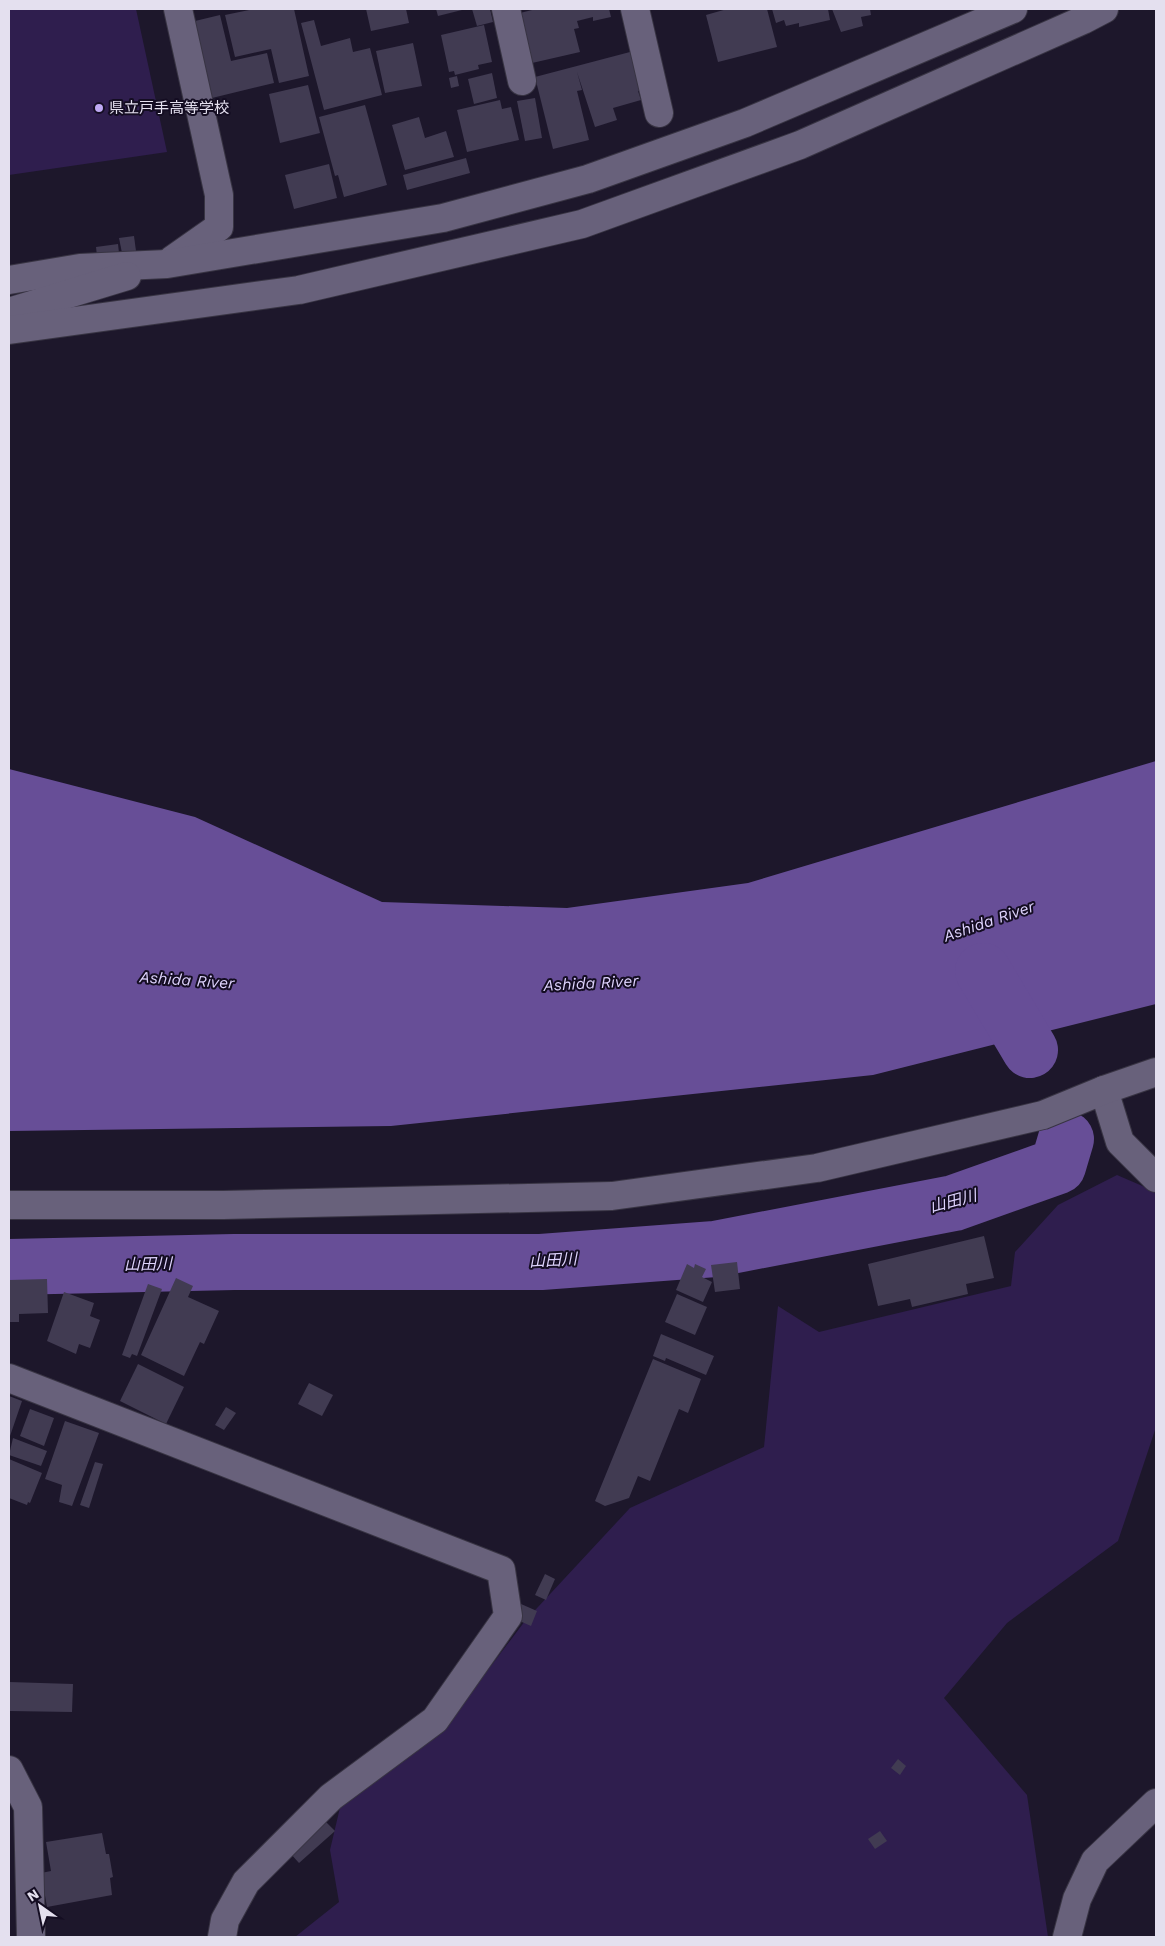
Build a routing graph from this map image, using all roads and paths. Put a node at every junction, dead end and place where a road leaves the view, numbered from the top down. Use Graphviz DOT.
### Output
graph roads {
  1 [pos="179,9"];
  2 [pos="506,9"];
  3 [pos="635,9"];
  4 [pos="1104,9"];
  5 [pos="1002,11"];
  6 [pos="522,81"];
  7 [pos="659,113"];
  8 [pos="167,264"];
  9 [pos="9,280"];
  10 [pos="9,312"];
  11 [pos="9,330"];
  12 [pos="1156,1072"];
  13 [pos="1104,1090"];
  14 [pos="1156,1178"];
  15 [pos="9,1204"];
  16 [pos="9,1378"];
  17 [pos="9,1770"];
  18 [pos="1156,1803"];
  19 [pos="31,1937"];
  20 [pos="222,1937"];
  21 [pos="1067,1937"];
  1 -- 8 [label="street"];
  2 -- 6 [label="street"];
  3 -- 7 [label="street"];
  4 -- 11 [label="street"];
  5 -- 8 [label="street"];
  8 -- 9 [label="street"];
  8 -- 10 [label="street"];
  12 -- 13 [label="street"];
  13 -- 14 [label="street"];
  13 -- 15 [label="street"];
  16 -- 20 [label="street"];
  17 -- 19 [label="street"];
  18 -- 21 [label="street"];
}
